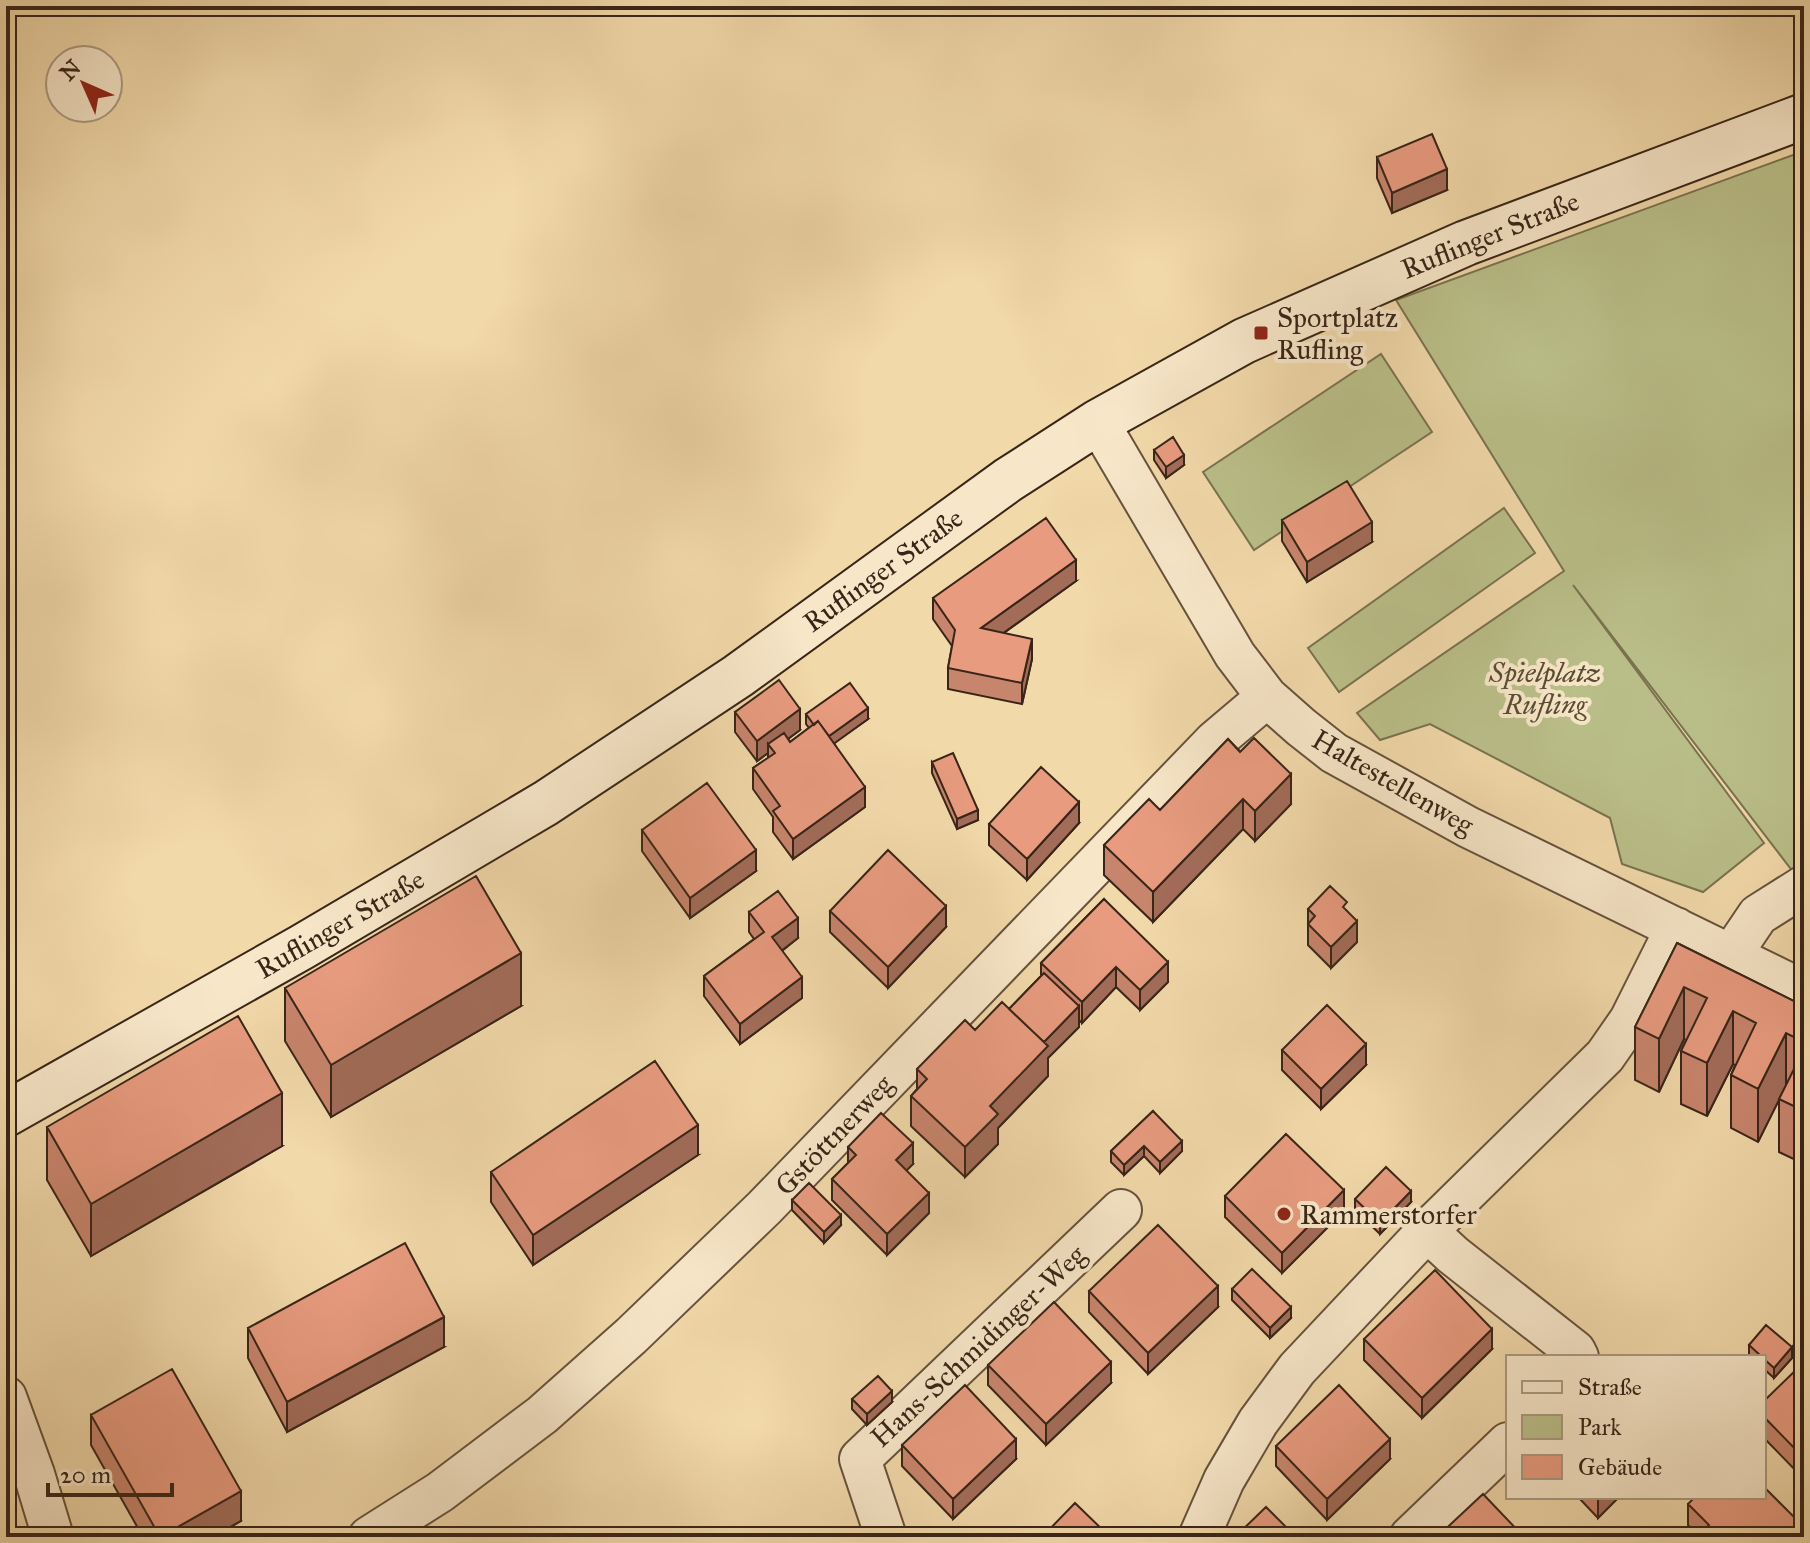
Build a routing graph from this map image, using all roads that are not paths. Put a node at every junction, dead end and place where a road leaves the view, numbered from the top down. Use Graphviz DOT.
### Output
graph roads {
  1 [pos="1804,116"];
  2 [pos="1098,422"];
  3 [pos="1267,697"];
  4 [pos="1804,886"];
  5 [pos="1676,928"];
  6 [pos="1731,955"];
  7 [pos="1804,991"];
  8 [pos="6,1114"];
  9 [pos="1121,1210"];
  10 [pos="1427,1231"];
  11 [pos="1577,1355"];
  12 [pos="6,1397"];
  13 [pos="1506,1445"];
  14 [pos="53,1537"];
  15 [pos="369,1537"];
  16 [pos="886,1537"];
  17 [pos="1199,1537"];
  18 [pos="1410,1537"];
  1 -- 2 [label="street, Ruflinger Straße"];
  2 -- 3 [label="street, Haltestellenweg"];
  2 -- 8 [label="street, Ruflinger Straße"];
  3 -- 5 [label="street, Haltestellenweg"];
  3 -- 15 [label="street, Gstöttnerweg"];
  4 -- 6 [label="street"];
  5 -- 6 [label="street, Haltestellenweg"];
  5 -- 10 [label="street"];
  6 -- 7 [label="street, Haltestellenweg"];
  9 -- 16 [label="street, Hans-Schmidinger-Weg"];
  10 -- 11 [label="street"];
  10 -- 17 [label="street"];
  12 -- 14 [label="street"];
  13 -- 18 [label="street"];
}
